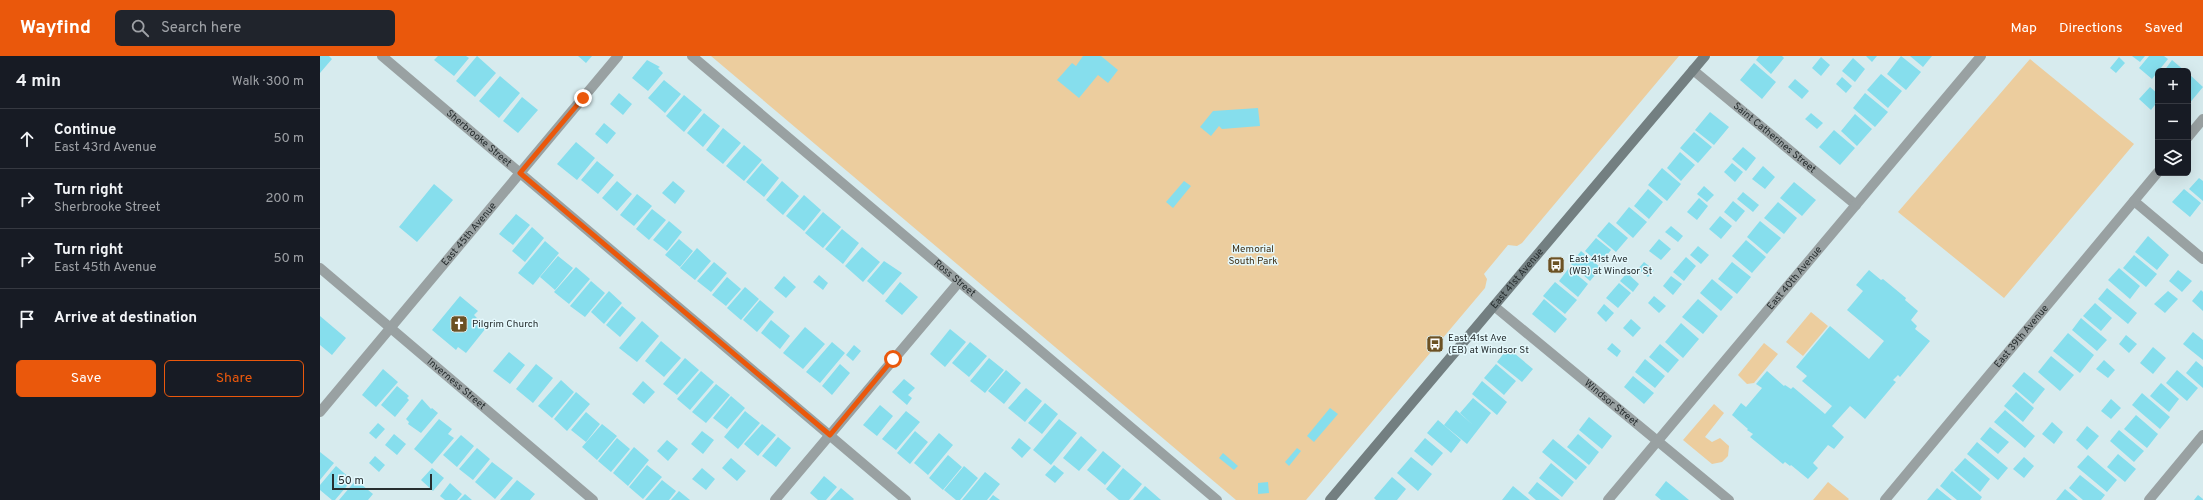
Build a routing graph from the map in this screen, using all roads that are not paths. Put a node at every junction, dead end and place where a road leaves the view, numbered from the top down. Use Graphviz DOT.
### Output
graph roads {
  1 [pos="382,56"];
  2 [pos="618,56"];
  3 [pos="692,56"];
  4 [pos="1705,56"];
  5 [pos="1981,56"];
  6 [pos="1693,70"];
  7 [pos="2203,119"];
  8 [pos="2191,133"];
  9 [pos="520,173"];
  10 [pos="2155,176"];
  11 [pos="2134,201"];
  12 [pos="1856,205"];
  13 [pos="2203,259"];
  14 [pos="320,268"];
  15 [pos="959,282"];
  16 [pos="1494,306"];
  17 [pos="391,328"];
  18 [pos="320,412"];
  19 [pos="830,435"];
  20 [pos="2203,435"];
  21 [pos="1658,441"];
  22 [pos="592,500"];
  23 [pos="775,500"];
  24 [pos="906,500"];
  25 [pos="1217,500"];
  26 [pos="1330,500"];
  27 [pos="1608,500"];
  28 [pos="1729,500"];
  29 [pos="1885,500"];
  30 [pos="2149,500"];
  1 -- 9 [label="street, Sherbrooke Street"];
  2 -- 9 [label="street, East 45th Avenue"];
  3 -- 15 [label="street, Ross Street"];
  4 -- 6 [label="main road, East 41st Avenue"];
  5 -- 12 [label="street, East 40th Avenue"];
  6 -- 12 [label="street, Saint Catherines Street"];
  6 -- 16 [label="main road, East 41st Avenue"];
  7 -- 8 [label="street"];
  9 -- 17 [label="street, East 45th Avenue"];
  9 -- 19 [label="street, Sherbrooke Street"];
  10 -- 11 [label="street, East 39th Avenue"];
  11 -- 13 [label="street"];
  11 -- 29 [label="street, East 39th Avenue"];
  12 -- 21 [label="street, East 40th Avenue"];
  14 -- 17 [label="street, Inverness Street"];
  15 -- 19 [label="street"];
  15 -- 25 [label="street, Ross Street"];
  16 -- 21 [label="street, Windsor Street"];
  16 -- 26 [label="main road, East 41st Avenue"];
  17 -- 18 [label="street, East 45th Avenue"];
  17 -- 22 [label="street, Inverness Street"];
  19 -- 23 [label="street"];
  19 -- 24 [label="street, Sherbrooke Street"];
  20 -- 30 [label="street"];
  21 -- 27 [label="street, East 40th Avenue"];
  21 -- 28 [label="street, Windsor Street"];
}
